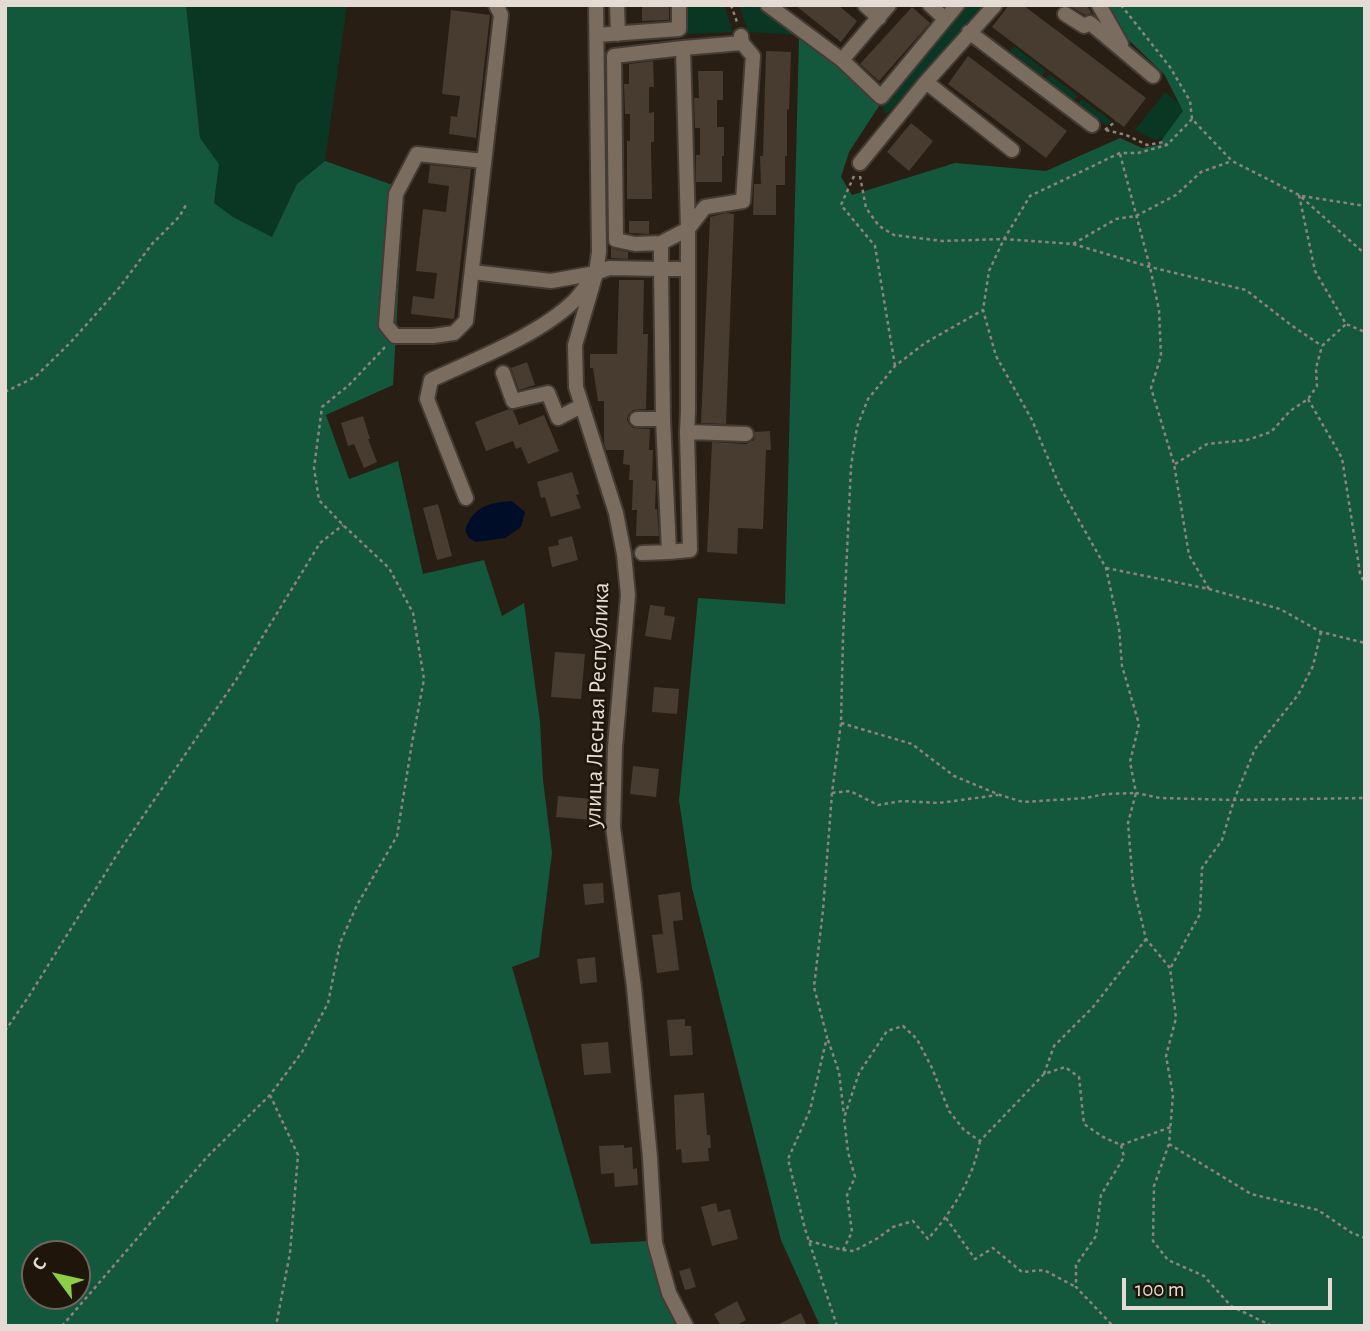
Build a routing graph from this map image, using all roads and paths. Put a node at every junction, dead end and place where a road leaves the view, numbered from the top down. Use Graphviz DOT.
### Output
graph roads {
  1 [pos="496,5"];
  2 [pos="596,5"];
  3 [pos="617,5"];
  4 [pos="679,5"];
  5 [pos="731,5"];
  6 [pos="768,5"];
  7 [pos="865,5"];
  8 [pos="890,5"];
  9 [pos="930,5"];
  10 [pos="957,5"];
  11 [pos="995,5"];
  12 [pos="1099,5"];
  13 [pos="1121,5"];
  14 [pos="1065,14"];
  15 [pos="879,18"];
  16 [pos="945,19"];
  17 [pos="969,32"];
  18 [pos="618,34"];
  19 [pos="597,35"];
  20 [pos="741,40"];
  21 [pos="683,48"];
  22 [pos="1126,53"];
  23 [pos="842,60"];
  24 [pos="1153,76"];
  25 [pos="926,82"];
  26 [pos="1192,119"];
  27 [pos="1116,121"];
  28 [pos="1092,125"];
  29 [pos="1167,145"];
  30 [pos="1012,150"];
  31 [pos="1120,153"];
  32 [pos="484,160"];
  33 [pos="1232,161"];
  34 [pos="860,163"];
  35 [pos="1299,195"];
  36 [pos="186,205"];
  37 [pos="1365,206"];
  38 [pos="1136,216"];
  39 [pos="688,229"];
  40 [pos="1004,239"];
  41 [pos="661,243"];
  42 [pos="1073,244"];
  43 [pos="1365,254"];
  44 [pos="1150,267"];
  45 [pos="662,269"];
  46 [pos="688,270"];
  47 [pos="472,272"];
  48 [pos="596,273"];
  49 [pos="983,310"];
  50 [pos="1346,324"];
  51 [pos="1365,332"];
  52 [pos="395,336"];
  53 [pos="1322,346"];
  54 [pos="895,366"];
  55 [pos="503,373"];
  56 [pos="5,392"];
  57 [pos="1308,399"];
  58 [pos="581,406"];
  59 [pos="688,411"];
  60 [pos="664,413"];
  61 [pos="637,419"];
  62 [pos="687,432"];
  63 [pos="746,434"];
  64 [pos="1174,464"];
  65 [pos="466,498"];
  66 [pos="343,525"];
  67 [pos="669,552"];
  68 [pos="642,553"];
  69 [pos="1106,568"];
  70 [pos="1365,586"];
  71 [pos="1209,589"];
  72 [pos="1321,632"];
  73 [pos="1365,643"];
  74 [pos="841,723"];
  75 [pos="832,793"];
  76 [pos="1136,793"];
  77 [pos="998,795"];
  78 [pos="1365,798"];
  79 [pos="1234,800"];
  80 [pos="1146,939"];
  81 [pos="1170,968"];
  82 [pos="5,1031"];
  83 [pos="827,1037"];
  84 [pos="1044,1074"];
  85 [pos="270,1095"];
  86 [pos="844,1118"];
  87 [pos="1171,1127"];
  88 [pos="980,1141"];
  89 [pos="1169,1144"];
  90 [pos="1121,1145"];
  91 [pos="946,1218"];
  92 [pos="1365,1238"];
  93 [pos="809,1241"];
  94 [pos="843,1250"];
  95 [pos="1076,1287"];
  96 [pos="62,1326"];
  97 [pos="276,1326"];
  98 [pos="686,1326"];
  99 [pos="837,1326"];
  100 [pos="1114,1326"];
  101 [pos="1272,1326"];
  1 -- 32 [label="street"];
  2 -- 19 [label="street, улица Лесная Республика"];
  3 -- 18 [label="street"];
  4 -- 18 [label="street"];
  5 -- 20 [label="path"];
  6 -- 23 [label="street"];
  7 -- 15 [label="street"];
  8 -- 15 [label="street"];
  9 -- 16 [label="street"];
  10 -- 16 [label="street"];
  11 -- 17 [label="street"];
  12 -- 22 [label="street"];
  13 -- 26 [label="path"];
  14 -- 22 [label="street"];
  15 -- 23 [label="street"];
  16 -- 23 [label="street"];
  17 -- 25 [label="street"];
  17 -- 28 [label="street"];
  18 -- 19 [label="street"];
  19 -- 48 [label="street, улица Лесная Республика"];
  20 -- 21 [label="street"];
  20 -- 39 [label="street"];
  21 -- 39 [label="street"];
  21 -- 41 [label="street"];
  22 -- 24 [label="street"];
  25 -- 30 [label="street"];
  25 -- 34 [label="street"];
  26 -- 29 [label="path"];
  26 -- 33 [label="path"];
  27 -- 29 [label="path"];
  29 -- 31 [label="path"];
  31 -- 38 [label="path"];
  31 -- 40 [label="path"];
  32 -- 47 [label="street"];
  32 -- 52 [label="street"];
  33 -- 35 [label="path"];
  33 -- 38 [label="path"];
  34 -- 40 [label="path"];
  34 -- 54 [label="path"];
  35 -- 37 [label="path"];
  35 -- 43 [label="path"];
  35 -- 50 [label="path"];
  36 -- 56 [label="path"];
  38 -- 42 [label="path"];
  38 -- 44 [label="path"];
  39 -- 41 [label="street"];
  39 -- 46 [label="street"];
  40 -- 42 [label="path"];
  40 -- 49 [label="path"];
  41 -- 45 [label="street"];
  42 -- 44 [label="path"];
  44 -- 53 [label="path"];
  44 -- 64 [label="path"];
  45 -- 46 [label="street"];
  45 -- 48 [label="street"];
  45 -- 60 [label="street"];
  46 -- 59 [label="street"];
  47 -- 48 [label="street"];
  47 -- 52 [label="street"];
  48 -- 58 [label="street, улица Лесная Республика"];
  48 -- 65 [label="street"];
  49 -- 54 [label="path"];
  49 -- 69 [label="path"];
  50 -- 51 [label="path"];
  50 -- 53 [label="path"];
  52 -- 66 [label="path"];
  53 -- 57 [label="path"];
  54 -- 74 [label="path"];
  55 -- 58 [label="street"];
  57 -- 64 [label="path"];
  57 -- 70 [label="path"];
  58 -- 98 [label="street, улица Лесная Республика"];
  59 -- 60 [label="street"];
  59 -- 62 [label="street"];
  60 -- 61 [label="street"];
  60 -- 67 [label="street"];
  62 -- 63 [label="street"];
  62 -- 67 [label="street"];
  64 -- 71 [label="path"];
  66 -- 82 [label="path"];
  66 -- 85 [label="path"];
  67 -- 68 [label="street"];
  69 -- 71 [label="path"];
  69 -- 76 [label="path"];
  71 -- 72 [label="path"];
  72 -- 73 [label="path"];
  72 -- 79 [label="path"];
  74 -- 75 [label="path"];
  74 -- 77 [label="path"];
  75 -- 77 [label="path"];
  75 -- 83 [label="path"];
  76 -- 77 [label="path"];
  76 -- 79 [label="path"];
  76 -- 80 [label="path"];
  78 -- 79 [label="path"];
  79 -- 81 [label="path"];
  80 -- 81 [label="path"];
  80 -- 84 [label="path"];
  81 -- 87 [label="path"];
  83 -- 86 [label="path"];
  83 -- 93 [label="path"];
  84 -- 88 [label="path"];
  84 -- 90 [label="path"];
  85 -- 96 [label="path"];
  85 -- 97 [label="path"];
  86 -- 88 [label="path"];
  86 -- 94 [label="path"];
  87 -- 89 [label="path"];
  87 -- 90 [label="path"];
  88 -- 91 [label="path"];
  89 -- 92 [label="path"];
  89 -- 101 [label="path"];
  90 -- 95 [label="path"];
  91 -- 94 [label="path"];
  91 -- 95 [label="path"];
  93 -- 94 [label="path"];
  93 -- 99 [label="path"];
  95 -- 100 [label="path"];
}
